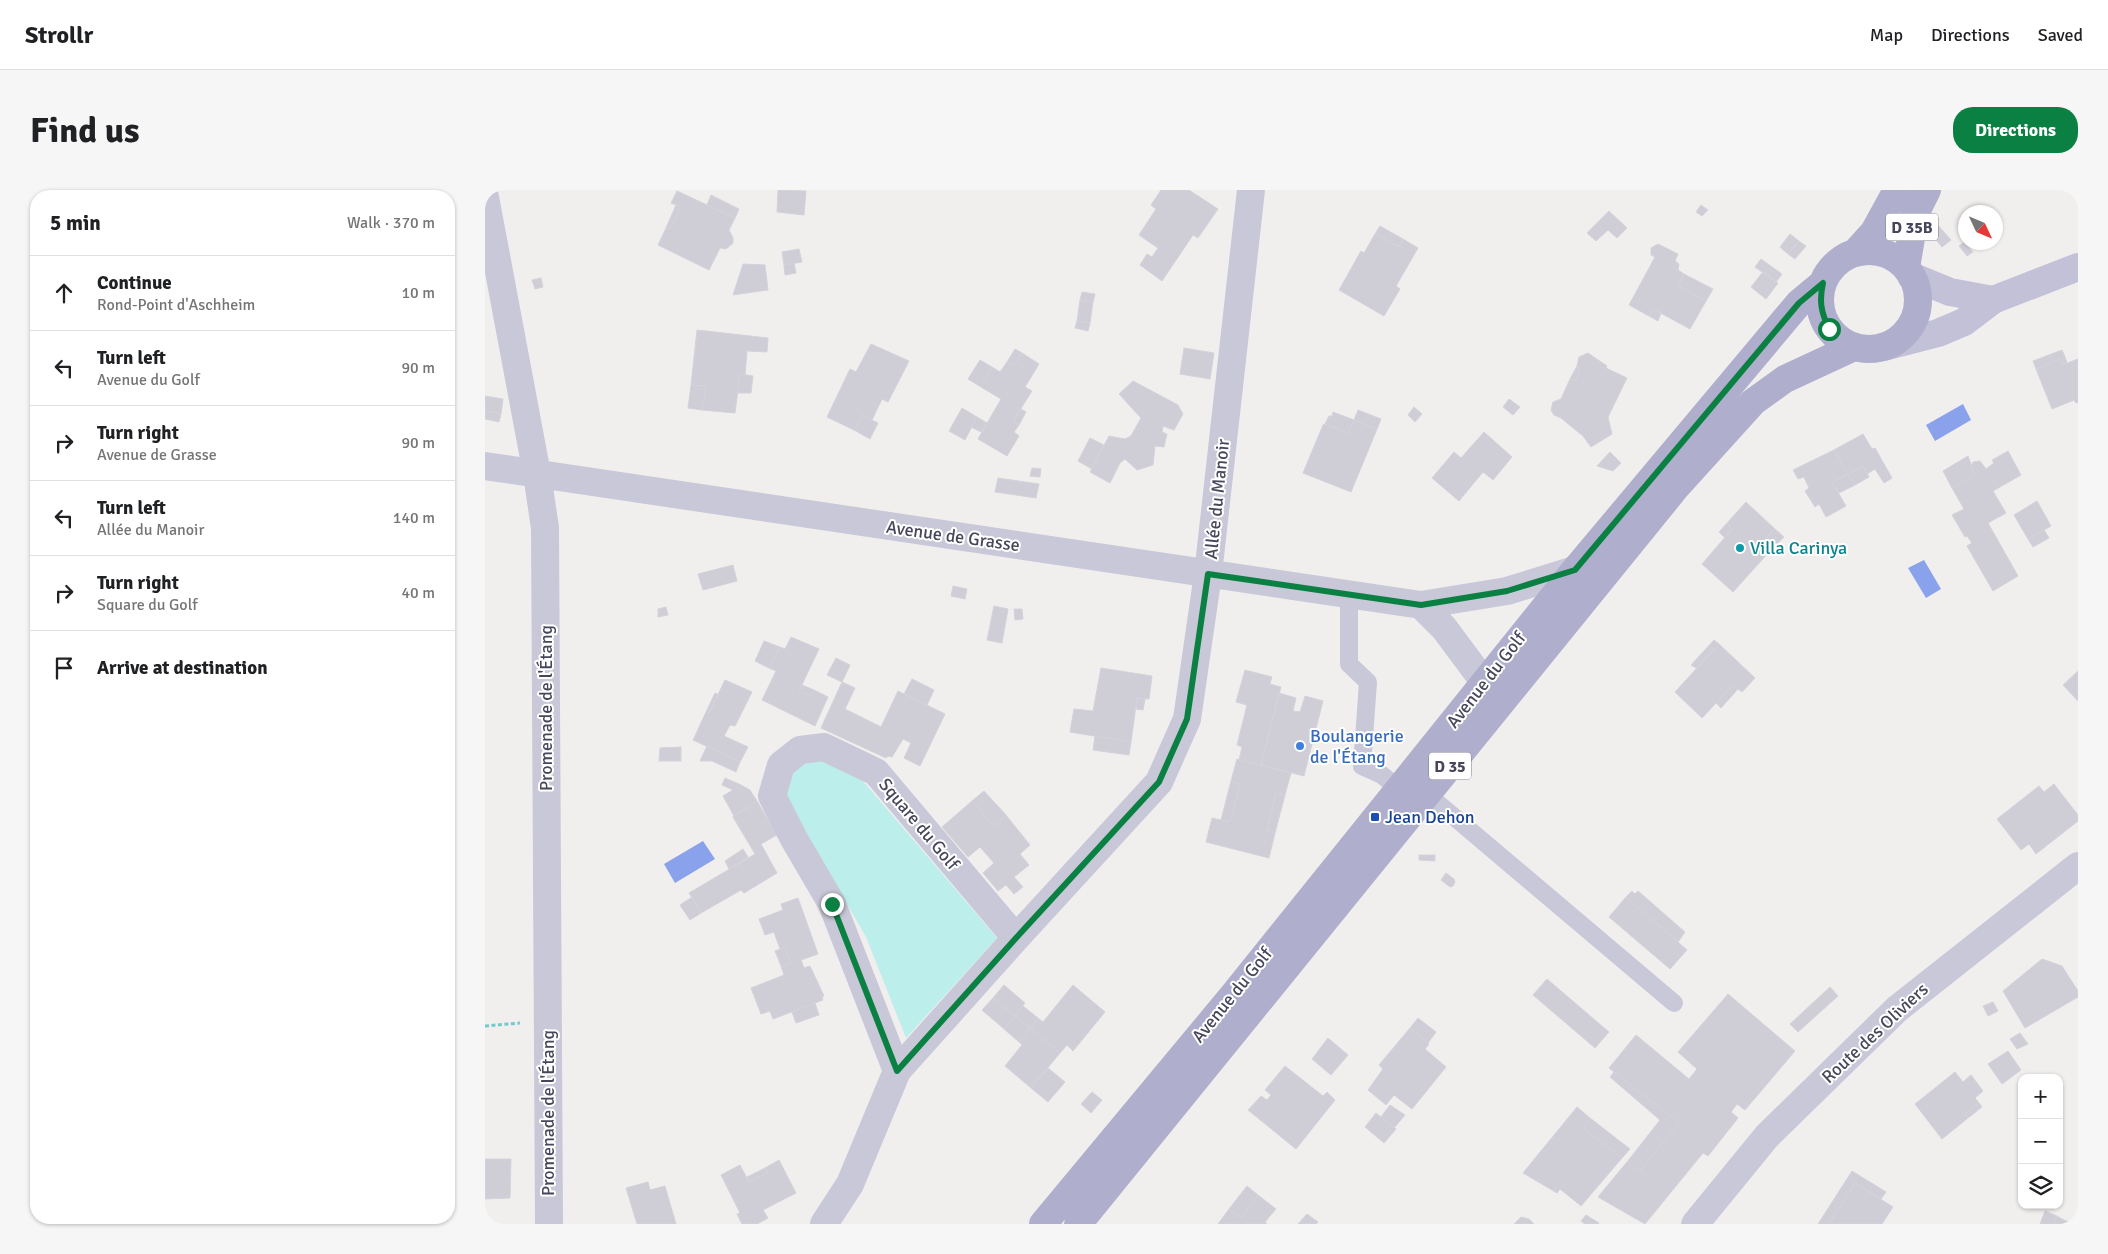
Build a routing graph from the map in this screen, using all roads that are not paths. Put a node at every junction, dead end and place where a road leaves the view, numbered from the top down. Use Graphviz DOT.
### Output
graph roads {
  1 [pos="1251,190"];
  2 [pos="1897,190"];
  3 [pos="1927,190"];
  4 [pos="485,197"];
  5 [pos="1855,253"];
  6 [pos="2078,267"];
  7 [pos="1909,272"];
  8 [pos="1823,283"];
  9 [pos="1993,300"];
  10 [pos="1854,347"];
  11 [pos="1884,347"];
  12 [pos="485,466"];
  13 [pos="537,474"];
  14 [pos="1575,570"];
  15 [pos="1208,574"];
  16 [pos="1349,593"];
  17 [pos="1421,605"];
  18 [pos="1545,648"];
  19 [pos="1486,680"];
  20 [pos="1399,789"];
  21 [pos="1427,794"];
  22 [pos="2078,866"];
  23 [pos="1016,938"];
  24 [pos="1674,1003"];
  25 [pos="897,1071"];
  26 [pos="549,1224"];
  27 [pos="825,1224"];
  28 [pos="1043,1224"];
  29 [pos="1077,1224"];
  30 [pos="1695,1224"];
  1 -- 15 [label="street, Allée du Manoir"];
  2 -- 5 [label="main road, D 35B"];
  3 -- 7 [label="main road, D 35B"];
  4 -- 13 [label="street, Promenade de l'Étang"];
  5 -- 7 [label="main road"];
  5 -- 8 [label="main road"];
  6 -- 9 [label="street"];
  7 -- 9 [label="street"];
  7 -- 11 [label="main road"];
  8 -- 10 [label="main road"];
  8 -- 14 [label="main road, Avenue du Golf / D 35"];
  9 -- 11 [label="street"];
  10 -- 11 [label="main road"];
  10 -- 18 [label="main road, Avenue du Golf / D 35"];
  12 -- 13 [label="street, Avenue de Grasse"];
  13 -- 15 [label="street, Avenue de Grasse"];
  13 -- 26 [label="street, Promenade de l'Étang"];
  14 -- 17 [label="street, Avenue de Grasse"];
  14 -- 19 [label="main road, Avenue du Golf / D 35"];
  15 -- 16 [label="street, Avenue de Grasse"];
  15 -- 23 [label="street, Allée du Manoir"];
  16 -- 17 [label="street, Avenue de Grasse"];
  16 -- 20 [label="lane"];
  17 -- 19 [label="street"];
  18 -- 19 [label="main road"];
  18 -- 21 [label="main road, Avenue du Golf / D 35"];
  19 -- 20 [label="main road, Avenue du Golf / D 35"];
  20 -- 28 [label="main road, Avenue du Golf / D 35"];
  21 -- 24 [label="lane"];
  21 -- 29 [label="main road, Avenue du Golf / D 35"];
  22 -- 30 [label="street, Route des Oliviers"];
  23 -- 25 [label="street, Allée du Manoir"];
  23 -- 25 [label="street, Square du Golf"];
  25 -- 27 [label="street, Allée du Manoir"];
}
